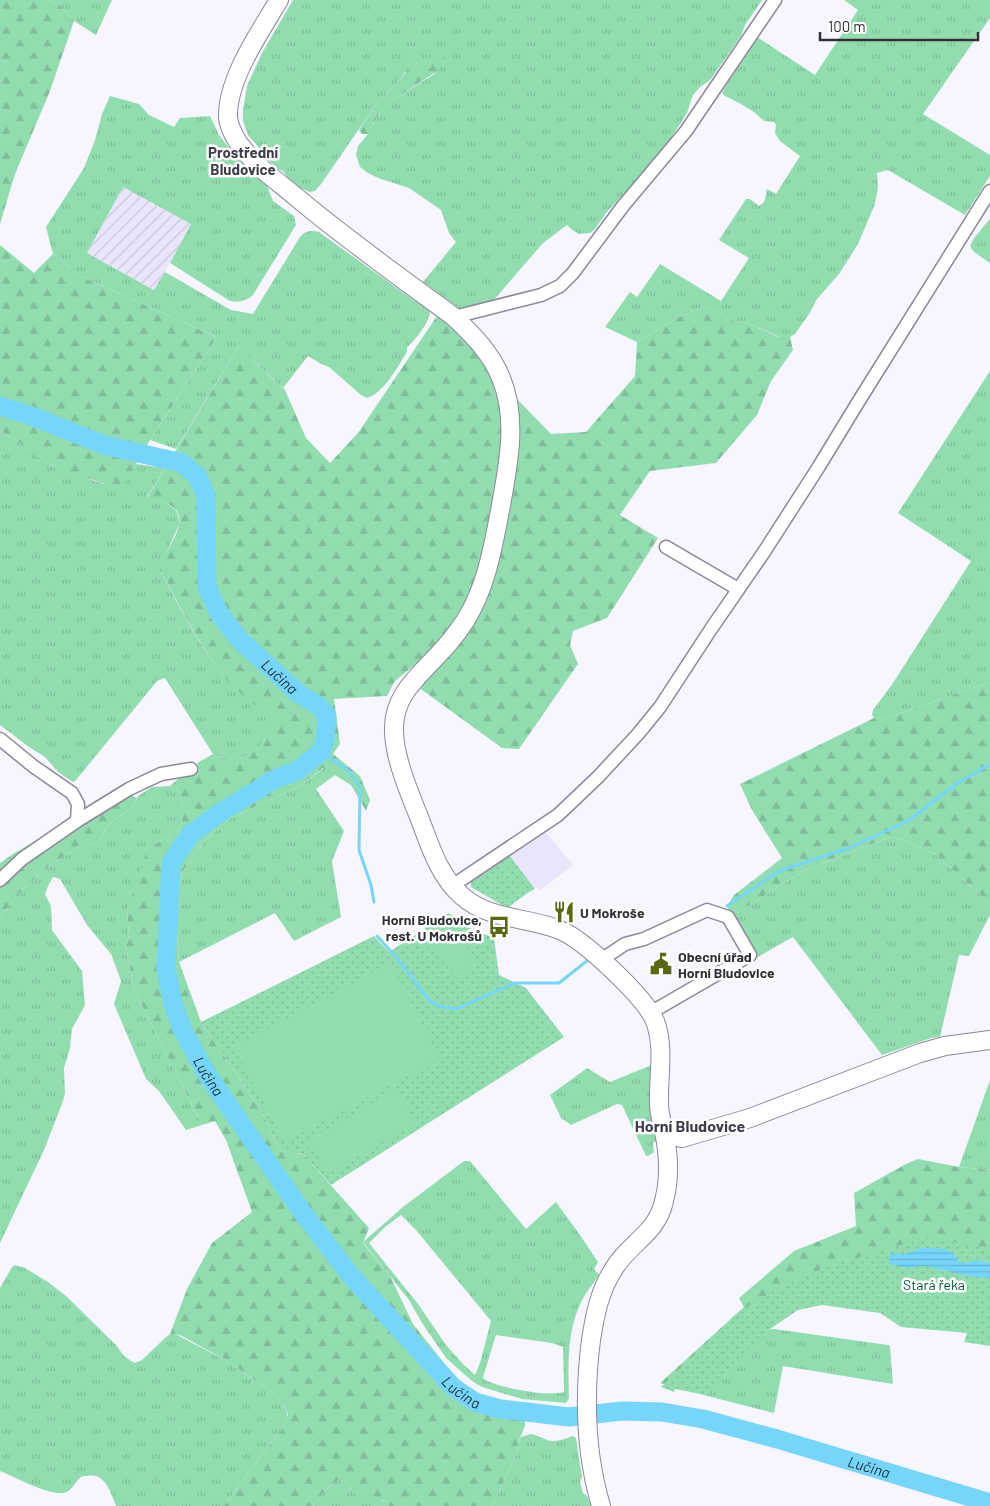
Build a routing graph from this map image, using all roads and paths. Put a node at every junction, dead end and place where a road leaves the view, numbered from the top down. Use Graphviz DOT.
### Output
graph roads {
  1 [pos="279,0"];
  2 [pos="775,0"];
  3 [pos="990,191"];
  4 [pos="454,317"];
  5 [pos="666,547"];
  6 [pos="738,588"];
  7 [pos="0,739"];
  8 [pos="191,769"];
  9 [pos="77,821"];
  10 [pos="0,880"];
  11 [pos="452,886"];
  12 [pos="602,960"];
  13 [pos="650,1012"];
  14 [pos="990,1040"];
  15 [pos="664,1133"];
  16 [pos="601,1506"];
  1 -- 4 [label="street"];
  2 -- 4 [label="street"];
  3 -- 6 [label="street"];
  4 -- 11 [label="street"];
  5 -- 6 [label="street"];
  6 -- 11 [label="street"];
  7 -- 9 [label="street"];
  8 -- 9 [label="street"];
  9 -- 10 [label="street"];
  11 -- 12 [label="street"];
  12 -- 13 [label="street"];
  12 -- 13 [label="street"];
  13 -- 15 [label="street"];
  14 -- 15 [label="street"];
  15 -- 16 [label="street"];
}
